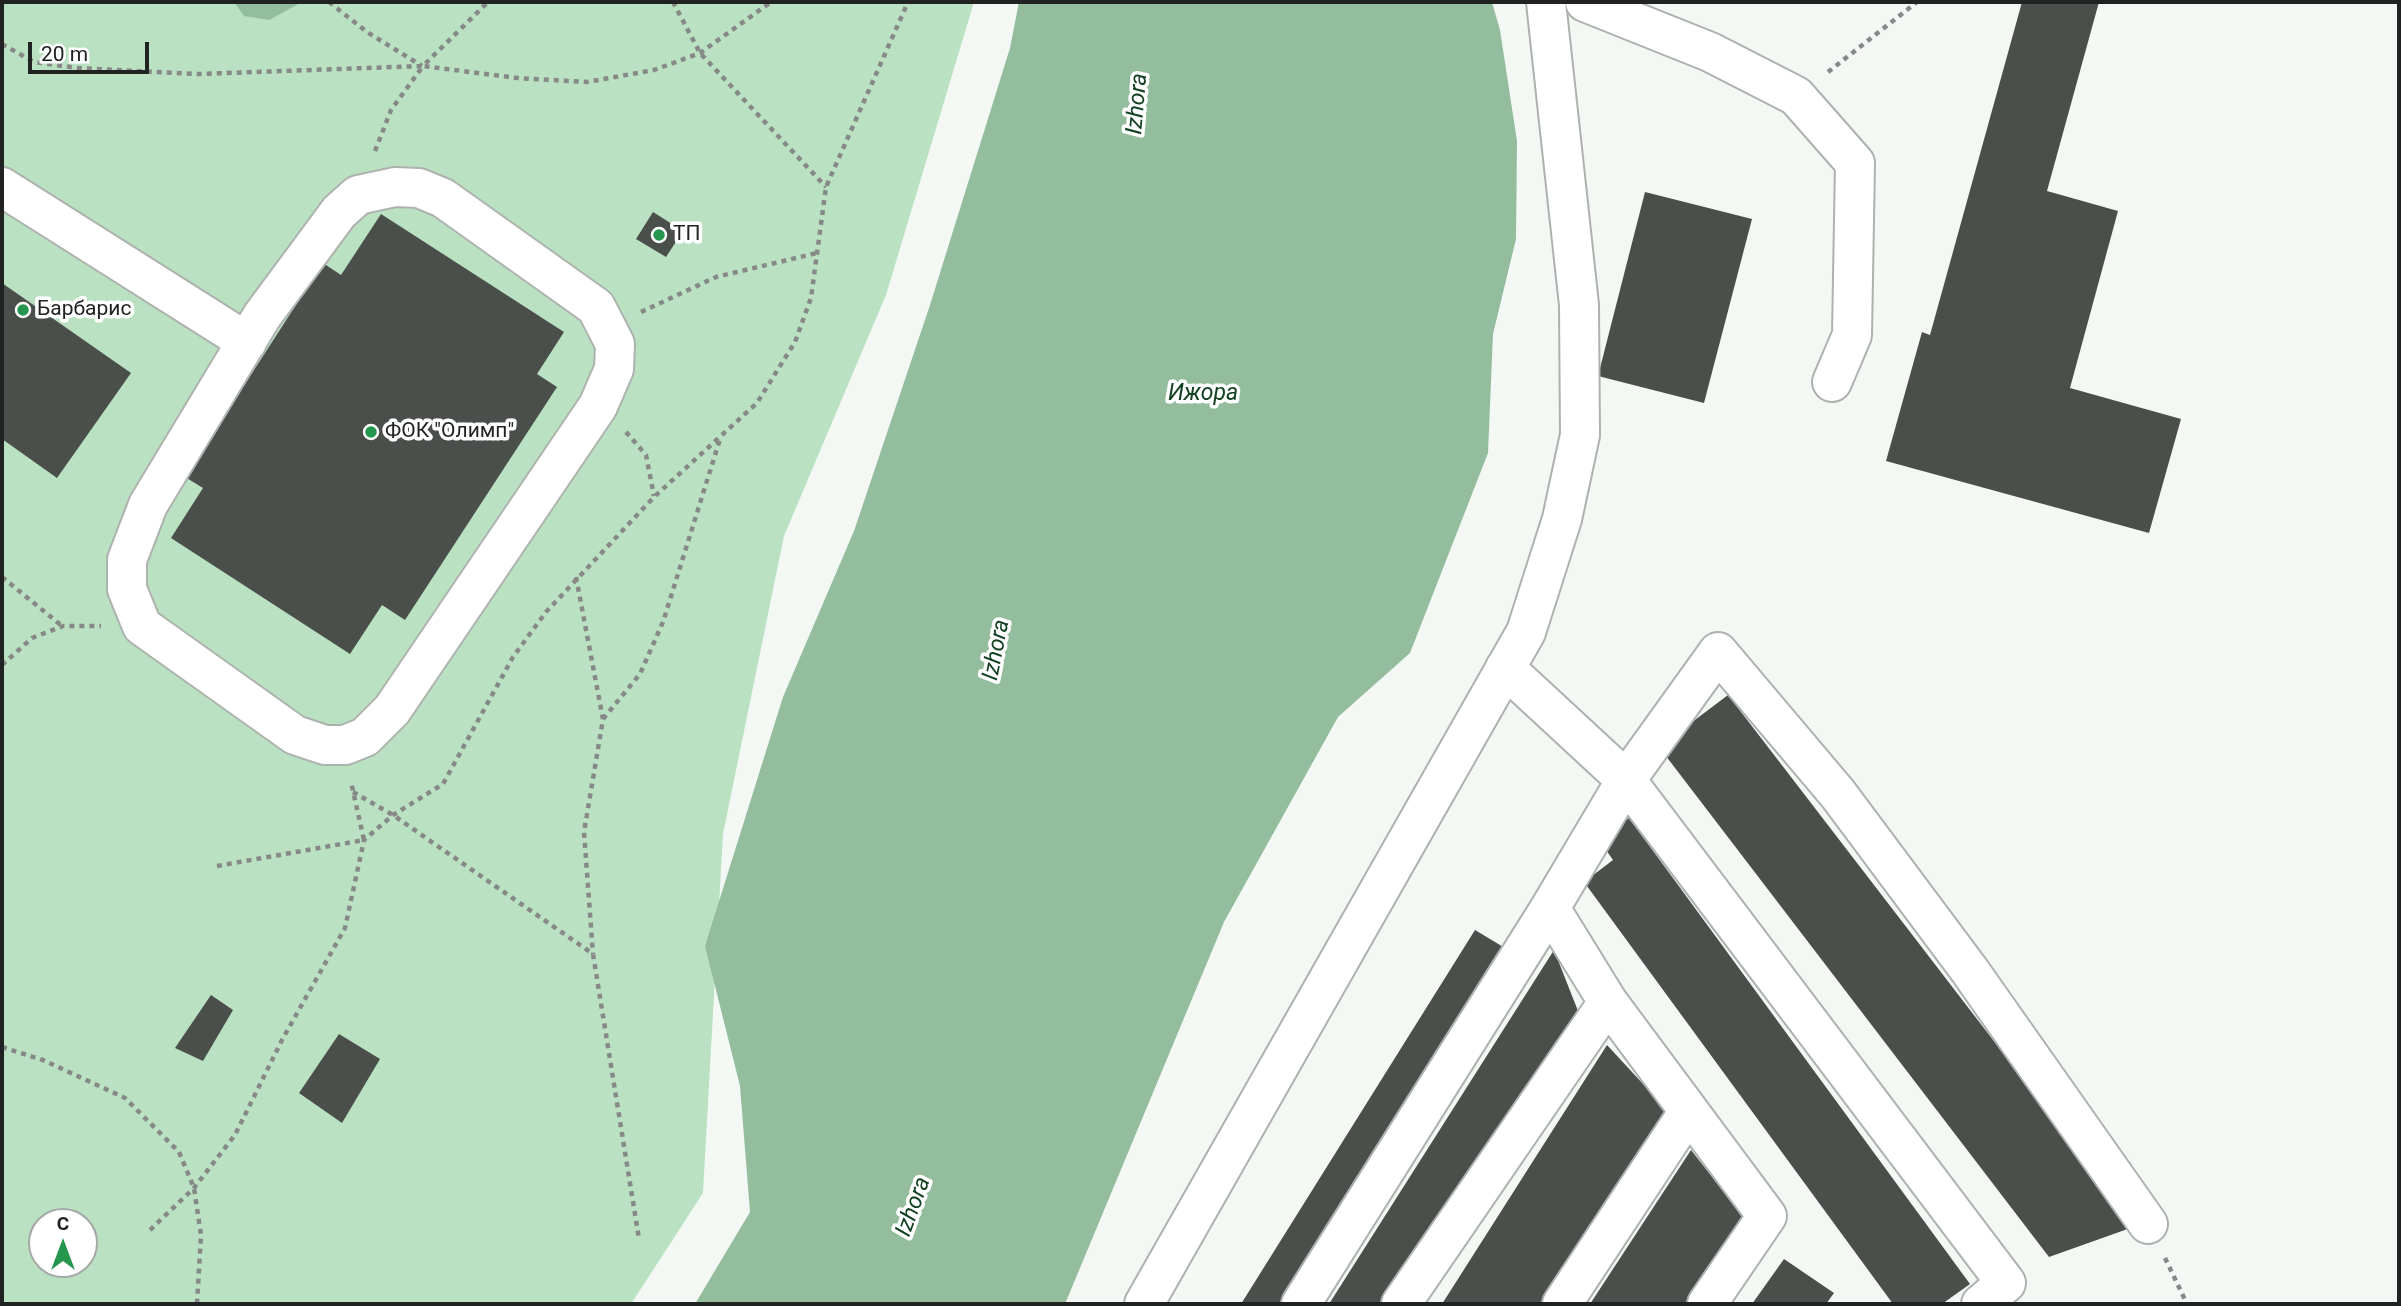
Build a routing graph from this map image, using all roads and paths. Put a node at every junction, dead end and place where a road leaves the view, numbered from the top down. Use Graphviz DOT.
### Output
graph roads {
  1 [pos="329,2"];
  2 [pos="488,2"];
  3 [pos="673,2"];
  4 [pos="771,2"];
  5 [pos="908,2"];
  6 [pos="1546,2"];
  7 [pos="1585,2"];
  8 [pos="1917,2"];
  9 [pos="2,44"];
  10 [pos="700,53"];
  11 [pos="423,66"];
  12 [pos="1796,96"];
  13 [pos="2,187"];
  14 [pos="826,187"];
  15 [pos="358,195"];
  16 [pos="818,253"];
  17 [pos="608,327"];
  18 [pos="247,342"];
  19 [pos="1832,382"];
  20 [pos="598,406"];
  21 [pos="721,437"];
  22 [pos="654,497"];
  23 [pos="2,577"];
  24 [pos="576,577"];
  25 [pos="2,665"];
  26 [pos="1504,668"];
  27 [pos="603,719"];
  28 [pos="345,745"];
  29 [pos="1626,780"];
  30 [pos="353,792"];
  31 [pos="393,816"];
  32 [pos="364,840"];
  33 [pos="217,866"];
  34 [pos="1550,908"];
  35 [pos="593,954"];
  36 [pos="1608,1002"];
  37 [pos="2,1047"];
  38 [pos="1689,1111"];
  39 [pos="194,1188"];
  40 [pos="2148,1224"];
  41 [pos="150,1230"];
  42 [pos="639,1238"];
  43 [pos="197,1304"];
  44 [pos="1143,1304"];
  45 [pos="1301,1304"];
  46 [pos="1401,1304"];
  47 [pos="1562,1304"];
  48 [pos="1707,1304"];
  49 [pos="1981,1304"];
  50 [pos="2187,1304"];
  1 -- 11 [label="path"];
  2 -- 11 [label="path"];
  3 -- 10 [label="path"];
  4 -- 10 [label="path"];
  5 -- 14 [label="path"];
  6 -- 26 [label="street"];
  7 -- 12 [label="street"];
  8 -- 12 [label="path"];
  9 -- 11 [label="path"];
  10 -- 11 [label="path"];
  10 -- 14 [label="path"];
  11 -- 15 [label="path"];
  12 -- 19 [label="street"];
  13 -- 18 [label="street"];
  14 -- 16 [label="path"];
  15 -- 17 [label="street"];
  15 -- 18 [label="street"];
  16 -- 17 [label="path"];
  16 -- 21 [label="path"];
  17 -- 20 [label="street"];
  18 -- 28 [label="street"];
  20 -- 22 [label="path"];
  20 -- 28 [label="street"];
  21 -- 22 [label="path"];
  21 -- 27 [label="path"];
  22 -- 24 [label="path"];
  23 -- 25 [label="path"];
  24 -- 27 [label="path"];
  24 -- 31 [label="path"];
  26 -- 29 [label="street"];
  26 -- 44 [label="street"];
  27 -- 35 [label="path"];
  28 -- 30 [label="path"];
  29 -- 34 [label="street"];
  29 -- 40 [label="street"];
  29 -- 49 [label="street"];
  30 -- 31 [label="path"];
  30 -- 32 [label="path"];
  31 -- 32 [label="path"];
  31 -- 35 [label="path"];
  32 -- 33 [label="path"];
  32 -- 39 [label="path"];
  34 -- 36 [label="street"];
  34 -- 45 [label="street"];
  35 -- 42 [label="path"];
  36 -- 38 [label="street"];
  36 -- 46 [label="street"];
  37 -- 39 [label="path"];
  38 -- 47 [label="street"];
  38 -- 48 [label="street"];
  39 -- 41 [label="path"];
  39 -- 43 [label="path"];
  40 -- 50 [label="path"];
}
